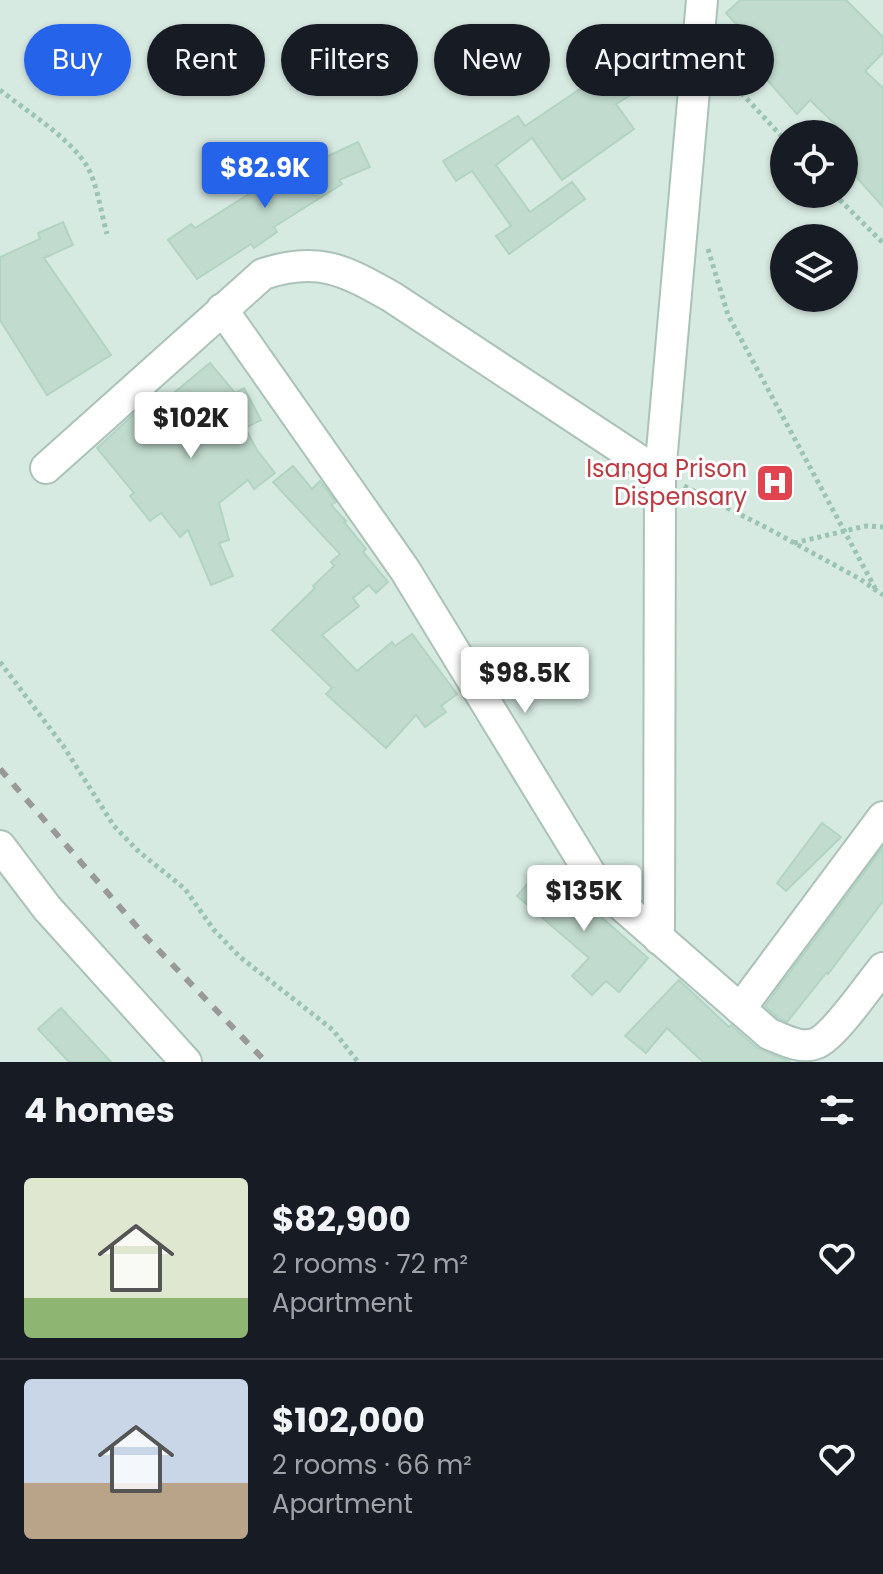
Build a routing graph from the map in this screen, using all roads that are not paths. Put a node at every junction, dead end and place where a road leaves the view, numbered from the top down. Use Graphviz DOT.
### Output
graph roads {
  1 [pos="702,0"];
  2 [pos="222,309"];
  3 [pos="46,468"];
  4 [pos="660,474"];
  5 [pos="883,817"];
  6 [pos="0,846"];
  7 [pos="659,939"];
  8 [pos="883,968"];
  9 [pos="740,1009"];
  10 [pos="807,1054"];
  11 [pos="186,1062"];
  1 -- 4 [label="street"];
  2 -- 3 [label="street"];
  2 -- 4 [label="street"];
  2 -- 7 [label="street"];
  4 -- 7 [label="street"];
  5 -- 9 [label="street"];
  6 -- 11 [label="street"];
  7 -- 9 [label="street"];
  8 -- 10 [label="street"];
  9 -- 10 [label="street"];
}
